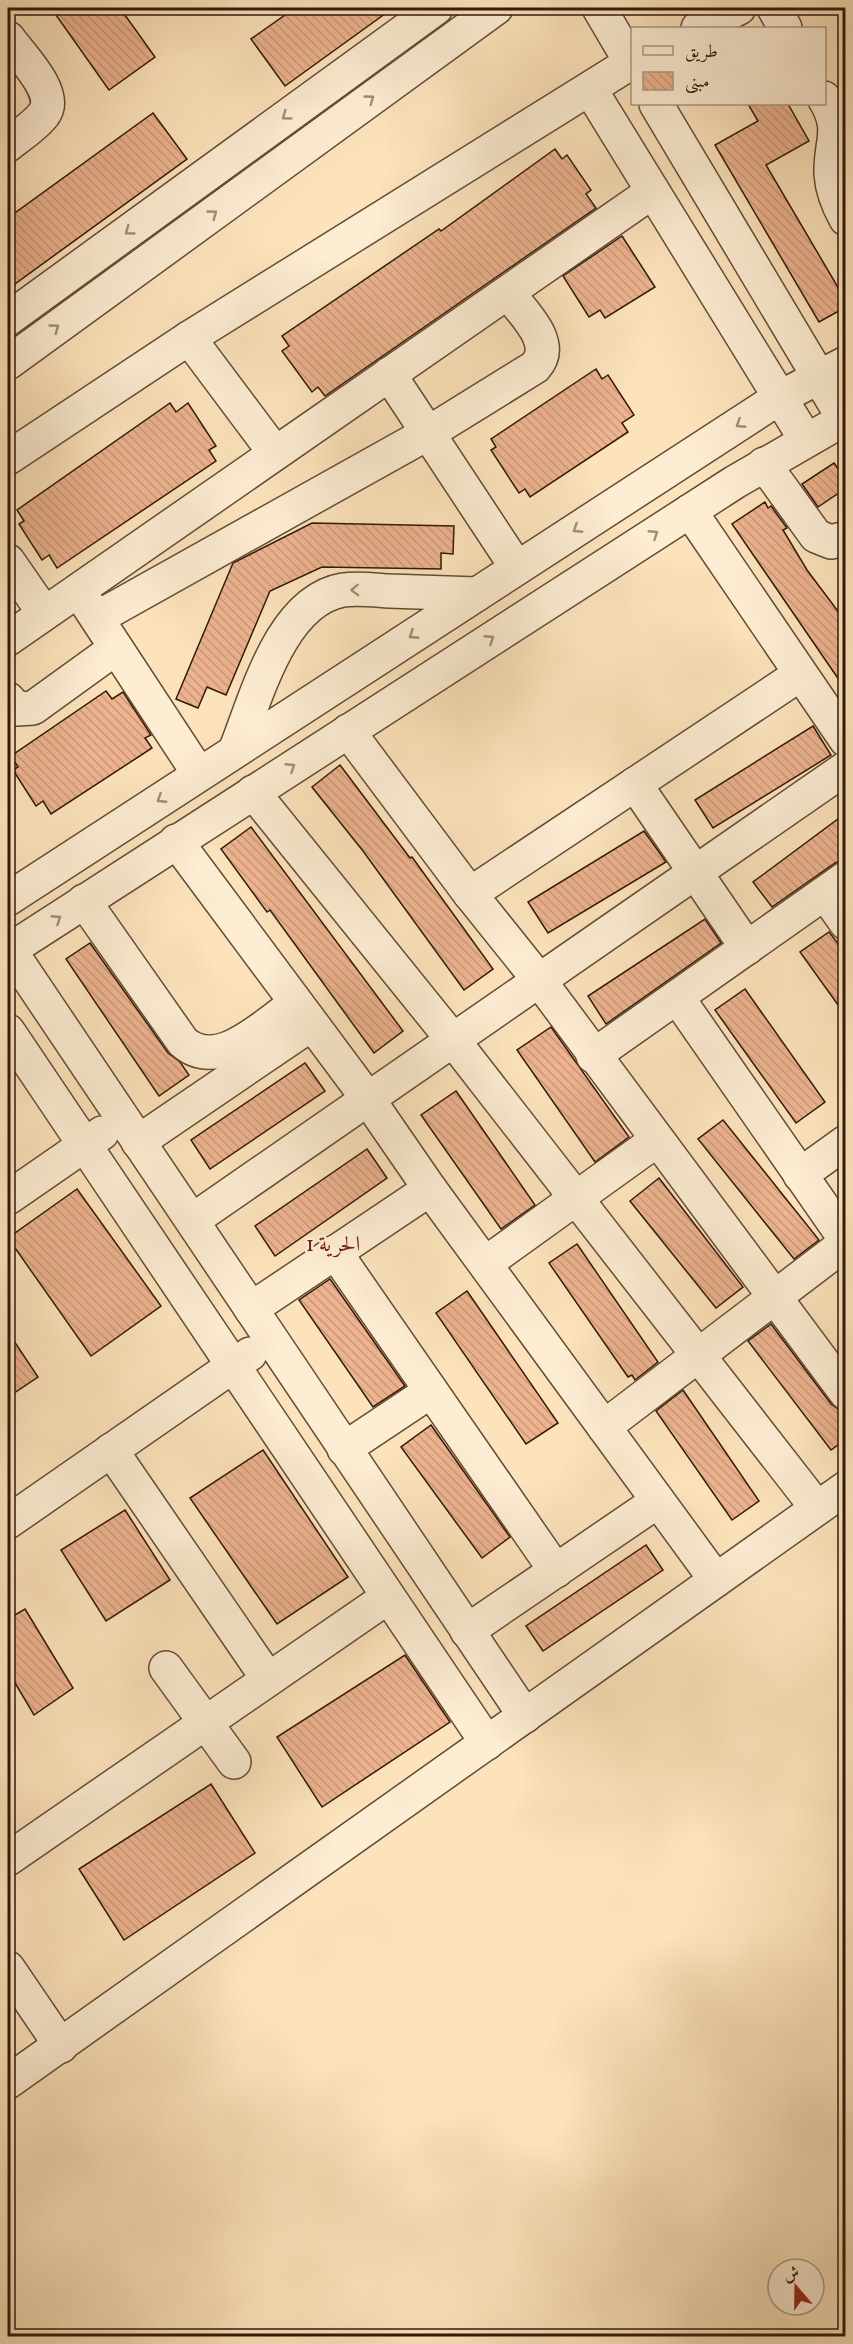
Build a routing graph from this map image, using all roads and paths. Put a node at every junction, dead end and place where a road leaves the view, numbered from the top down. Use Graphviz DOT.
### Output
graph roads {
  1 [pos="436,8"];
  2 [pos="496,8"];
  3 [pos="599,8"];
  4 [pos="739,8"];
  5 [pos="774,8"];
  6 [pos="700,27"];
  7 [pos="784,27"];
  8 [pos="8,38"];
  9 [pos="631,61"];
  10 [pos="631,64"];
  11 [pos="590,89"];
  12 [pos="826,100"];
  13 [pos="657,105"];
  14 [pos="8,145"];
  15 [pos="652,192"];
  16 [pos="846,219"];
  17 [pos="508,293"];
  18 [pos="778,309"];
  19 [pos="8,319"];
  20 [pos="739,334"];
  21 [pos="189,338"];
  22 [pos="8,363"];
  23 [pos="832,370"];
  24 [pos="390,374"];
  25 [pos="779,398"];
  26 [pos="843,424"];
  27 [pos="430,432"];
  28 [pos="806,440"];
  29 [pos="275,453"];
  30 [pos="8,458"];
  31 [pos="764,464"];
  32 [pos="690,511"];
  33 [pos="846,538"];
  34 [pos="8,561"];
  35 [pos="517,568"];
  36 [pos="78,590"];
  37 [pos="477,594"];
  38 [pos="44,613"];
  39 [pos="97,618"];
  40 [pos="8,639"];
  41 [pos="116,648"];
  42 [pos="799,675"];
  43 [pos="8,699"];
  44 [pos="348,731"];
  45 [pos="846,740"];
  46 [pos="235,751"];
  47 [pos="846,768"];
  48 [pos="199,774"];
  49 [pos="635,784"];
  50 [pos="253,792"];
  51 [pos="176,841"];
  52 [pos="697,871"];
  53 [pos="835,885"];
  54 [pos="470,894"];
  55 [pos="8,899"];
  56 [pos="84,901"];
  57 [pos="846,923"];
  58 [pos="747,948"];
  59 [pos="8,950"];
  60 [pos="539,980"];
  61 [pos="677,997"];
  62 [pos="303,1014"];
  63 [pos="8,1030"];
  64 [pos="453,1040"];
  65 [pos="593,1056"];
  66 [pos="236,1059"];
  67 [pos="368,1099"];
  68 [pos="130,1130"];
  69 [pos="657,1140"];
  70 [pos="846,1142"];
  71 [pos="84,1145"];
  72 [pos="800,1175"];
  73 [pos="430,1189"];
  74 [pos="8,1198"];
  75 [pos="576,1198"];
  76 [pos="193,1220"];
  77 [pos="846,1241"];
  78 [pos="335,1252"];
  79 [pos="486,1263"];
  80 [pos="774,1298"];
  81 [pos="251,1309"];
  82 [pos="271,1339"];
  83 [pos="698,1356"];
  84 [pos="233,1366"];
  85 [pos="841,1378"];
  86 [pos="431,1391"];
  87 [pos="604,1427"];
  88 [pos="344,1449"];
  89 [pos="111,1450"];
  90 [pos="846,1488"];
  91 [pos="658,1501"];
  92 [pos="817,1508"];
  93 [pos="8,1522"];
  94 [pos="556,1571"];
  95 [pos="716,1580"];
  96 [pos="388,1597"];
  97 [pos="467,1631"];
  98 [pos="166,1668"];
  99 [pos="268,1679"];
  100 [pos="525,1716"];
  101 [pos="206,1722"];
  102 [pos="487,1743"];
  103 [pos="234,1762"];
  104 [pos="8,1859"];
  105 [pos="8,1968"];
  106 [pos="61,2046"];
  107 [pos="8,2082"];
  1 -- 19 [label="street, one-way"];
  22 -- 2 [label="street, one-way"];
  3 -- 9 [label="street"];
  4 -- 6 [label="street"];
  5 -- 7 [label="street"];
  8 -- 14 [label="street"];
  10 -- 11 [label="street"];
  11 -- 15 [label="street"];
  11 -- 21 [label="street"];
  12 -- 16 [label="street"];
  13 -- 18 [label="street"];
  15 -- 17 [label="street"];
  15 -- 20 [label="street"];
  17 -- 24 [label="street"];
  17 -- 27 [label="street"];
  18 -- 20 [label="street"];
  18 -- 23 [label="street"];
  20 -- 25 [label="street"];
  21 -- 29 [label="street"];
  21 -- 30 [label="street"];
  23 -- 25 [label="street"];
  23 -- 26 [label="street"];
  24 -- 27 [label="street"];
  24 -- 29 [label="street"];
  25 -- 28 [label="street"];
  25 -- 35 [label="street, one-way"];
  26 -- 28 [label="street"];
  27 -- 35 [label="street"];
  27 -- 39 [label="street"];
  28 -- 31 [label="street"];
  29 -- 36 [label="street"];
  31 -- 32 [label="street"];
  31 -- 33 [label="street"];
  32 -- 42 [label="street"];
  44 -- 32 [label="street, one-way"];
  34 -- 38 [label="street"];
  35 -- 37 [label="street"];
  36 -- 38 [label="street"];
  36 -- 39 [label="street"];
  37 -- 46 [label="street, one-way"];
  37 -- 46 [label="street, one-way"];
  38 -- 40 [label="street"];
  39 -- 41 [label="street"];
  41 -- 43 [label="street"];
  41 -- 48 [label="street"];
  42 -- 45 [label="street"];
  42 -- 49 [label="street"];
  50 -- 44 [label="street, one-way"];
  44 -- 54 [label="street"];
  46 -- 48 [label="street"];
  47 -- 52 [label="street"];
  48 -- 55 [label="street, one-way"];
  49 -- 52 [label="street"];
  49 -- 54 [label="street"];
  50 -- 51 [label="street"];
  50 -- 64 [label="street"];
  51 -- 56 [label="street"];
  51 -- 62 [label="street"];
  52 -- 58 [label="street"];
  52 -- 60 [label="street"];
  53 -- 57 [label="street"];
  53 -- 58 [label="street"];
  54 -- 60 [label="street"];
  59 -- 56 [label="street, one-way"];
  56 -- 66 [label="street"];
  58 -- 61 [label="street"];
  59 -- 68 [label="street"];
  60 -- 64 [label="street"];
  60 -- 65 [label="street"];
  61 -- 65 [label="street"];
  61 -- 72 [label="street"];
  62 -- 66 [label="street"];
  62 -- 67 [label="street"];
  63 -- 71 [label="street"];
  64 -- 67 [label="street"];
  64 -- 75 [label="street"];
  65 -- 69 [label="street"];
  66 -- 68 [label="street"];
  67 -- 73 [label="street"];
  67 -- 76 [label="street"];
  68 -- 71 [label="street"];
  68 -- 76 [label="street"];
  69 -- 75 [label="street"];
  69 -- 80 [label="street"];
  70 -- 72 [label="street"];
  71 -- 74 [label="street"];
  71 -- 84 [label="street"];
  72 -- 77 [label="street"];
  73 -- 78 [label="street"];
  73 -- 79 [label="street"];
  75 -- 79 [label="street"];
  75 -- 83 [label="street"];
  76 -- 81 [label="street"];
  77 -- 80 [label="street"];
  78 -- 81 [label="street"];
  78 -- 86 [label="street"];
  79 -- 87 [label="street"];
  80 -- 83 [label="street"];
  80 -- 85 [label="street"];
  81 -- 82 [label="street"];
  82 -- 84 [label="street"];
  82 -- 88 [label="street"];
  83 -- 87 [label="street"];
  83 -- 92 [label="street"];
  84 -- 89 [label="street"];
  84 -- 96 [label="street"];
  86 -- 88 [label="street"];
  86 -- 94 [label="street"];
  87 -- 91 [label="street"];
  88 -- 97 [label="street"];
  89 -- 93 [label="street"];
  89 -- 99 [label="street"];
  90 -- 92 [label="street"];
  91 -- 94 [label="street"];
  91 -- 95 [label="street"];
  92 -- 95 [label="street"];
  94 -- 97 [label="street"];
  95 -- 100 [label="street"];
  96 -- 99 [label="street"];
  96 -- 102 [label="street"];
  97 -- 100 [label="street"];
  98 -- 101 [label="street"];
  99 -- 101 [label="street"];
  100 -- 102 [label="street"];
  101 -- 103 [label="street"];
  101 -- 104 [label="street"];
  102 -- 106 [label="street"];
  105 -- 106 [label="street"];
  106 -- 107 [label="street"];
}
